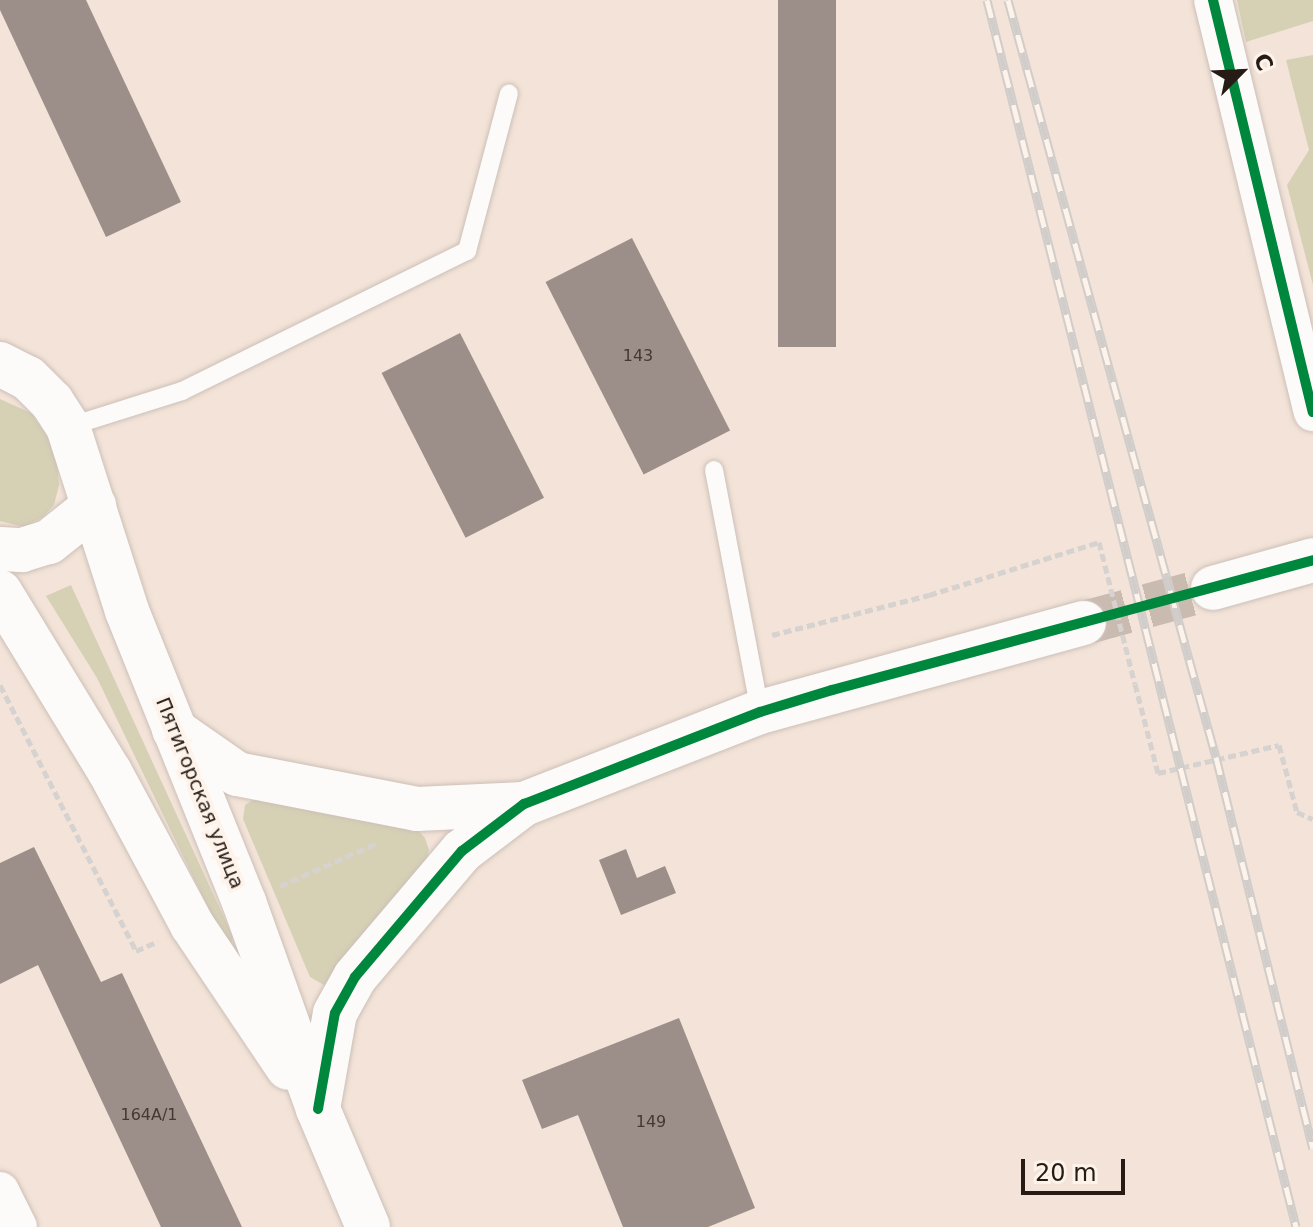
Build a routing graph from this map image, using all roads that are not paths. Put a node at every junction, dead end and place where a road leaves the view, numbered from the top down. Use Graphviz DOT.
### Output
graph roads {
  1 [pos="1213,0"];
  2 [pos="509,93"];
  3 [pos="0,364"];
  4 [pos="1313,412"];
  5 [pos="68,427"];
  6 [pos="714,470"];
  7 [pos="89,491"];
  8 [pos="0,549"];
  9 [pos="1313,560"];
  10 [pos="1213,588"];
  11 [pos="0,592"];
  12 [pos="1084,623"];
  13 [pos="760,712"];
  14 [pos="174,730"];
  15 [pos="524,804"];
  16 [pos="318,1109"];
  17 [pos="0,1191"];
  18 [pos="18,1227"];
  19 [pos="368,1227"];
  1 -- 4 [label="street"];
  2 -- 5 [label="lane"];
  3 -- 5 [label="main road, Пятигорская улица"];
  5 -- 7 [label="main road, Пятигорская улица"];
  6 -- 13 [label="lane"];
  7 -- 8 [label="main road"];
  7 -- 14 [label="main road, Пятигорская улица"];
  9 -- 10 [label="main road"];
  11 -- 16 [label="main road, Пятигорская улица"];
  12 -- 13 [label="main road"];
  13 -- 15 [label="main road"];
  14 -- 15 [label="main road"];
  14 -- 16 [label="main road, Пятигорская улица"];
  15 -- 16 [label="main road"];
  16 -- 19 [label="main road, Пятигорская улица"];
  17 -- 18 [label="street"];
}
